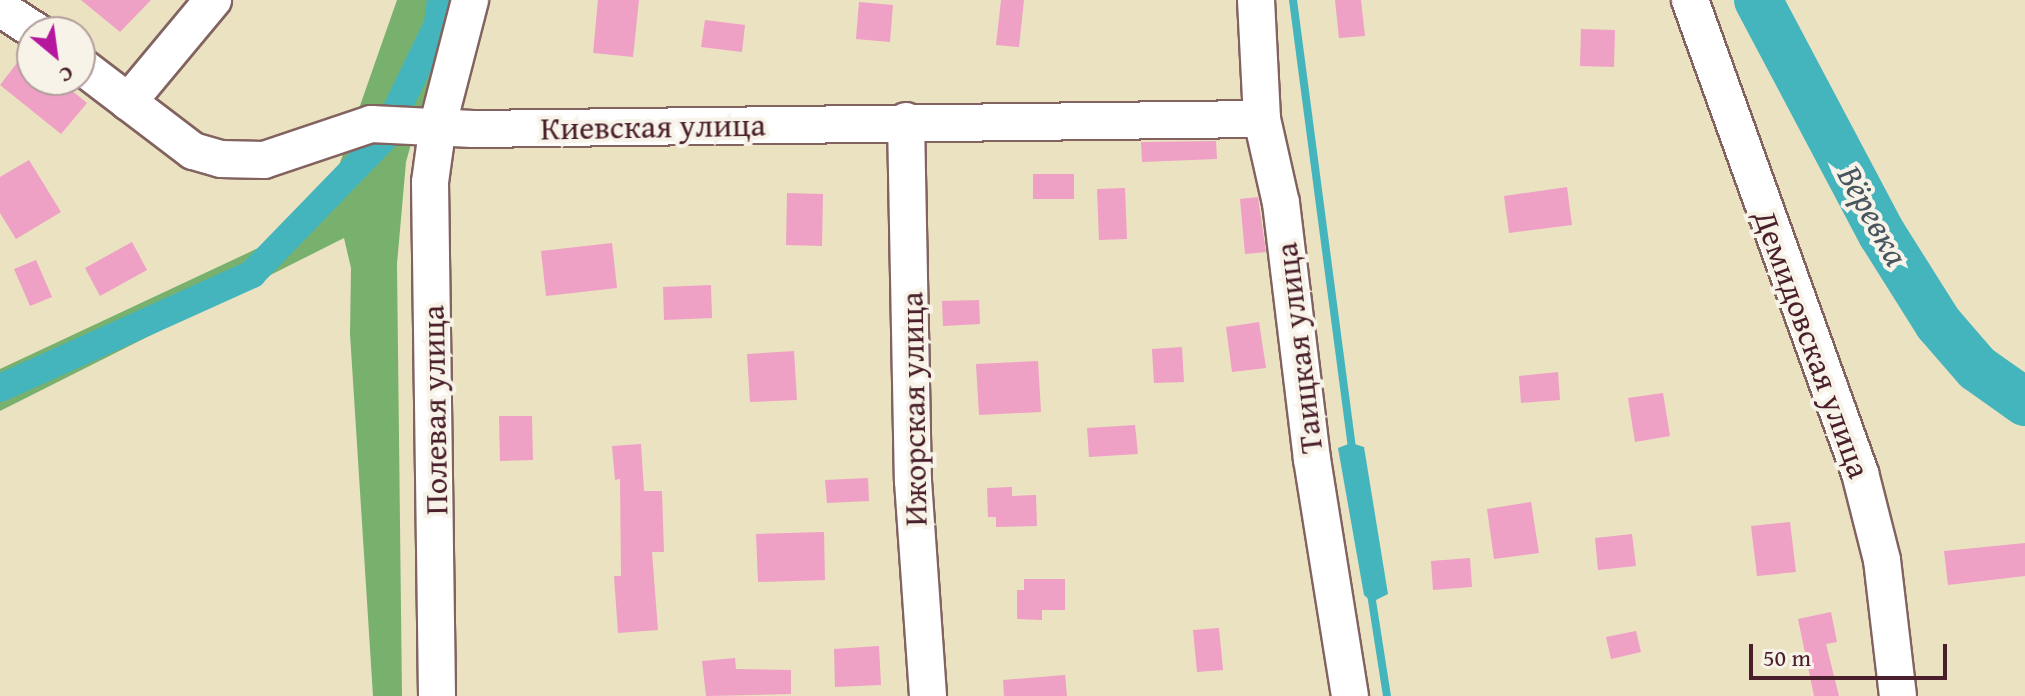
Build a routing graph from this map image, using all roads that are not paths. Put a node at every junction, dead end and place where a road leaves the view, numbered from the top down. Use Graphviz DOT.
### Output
graph roads {
  1 [pos="213,0"];
  2 [pos="470,0"];
  3 [pos="1256,0"];
  4 [pos="1690,0"];
  5 [pos="96,77"];
  6 [pos="128,102"];
  7 [pos="1262,119"];
  8 [pos="906,121"];
  9 [pos="438,124"];
  10 [pos="437,696"];
  11 [pos="928,696"];
  12 [pos="1350,696"];
  13 [pos="1898,696"];
  1 -- 6 [label="street"];
  2 -- 9 [label="street, Полевая улица"];
  3 -- 7 [label="street, Таицкая улица"];
  4 -- 13 [label="street, Демидовская улица"];
  5 -- 6 [label="street, Киевская улица"];
  6 -- 9 [label="street, Киевская улица"];
  7 -- 8 [label="street, Киевская улица"];
  7 -- 12 [label="street, Таицкая улица"];
  8 -- 9 [label="street, Киевская улица"];
  8 -- 11 [label="street, Ижорская улица"];
  9 -- 10 [label="street, Полевая улица"];
}
